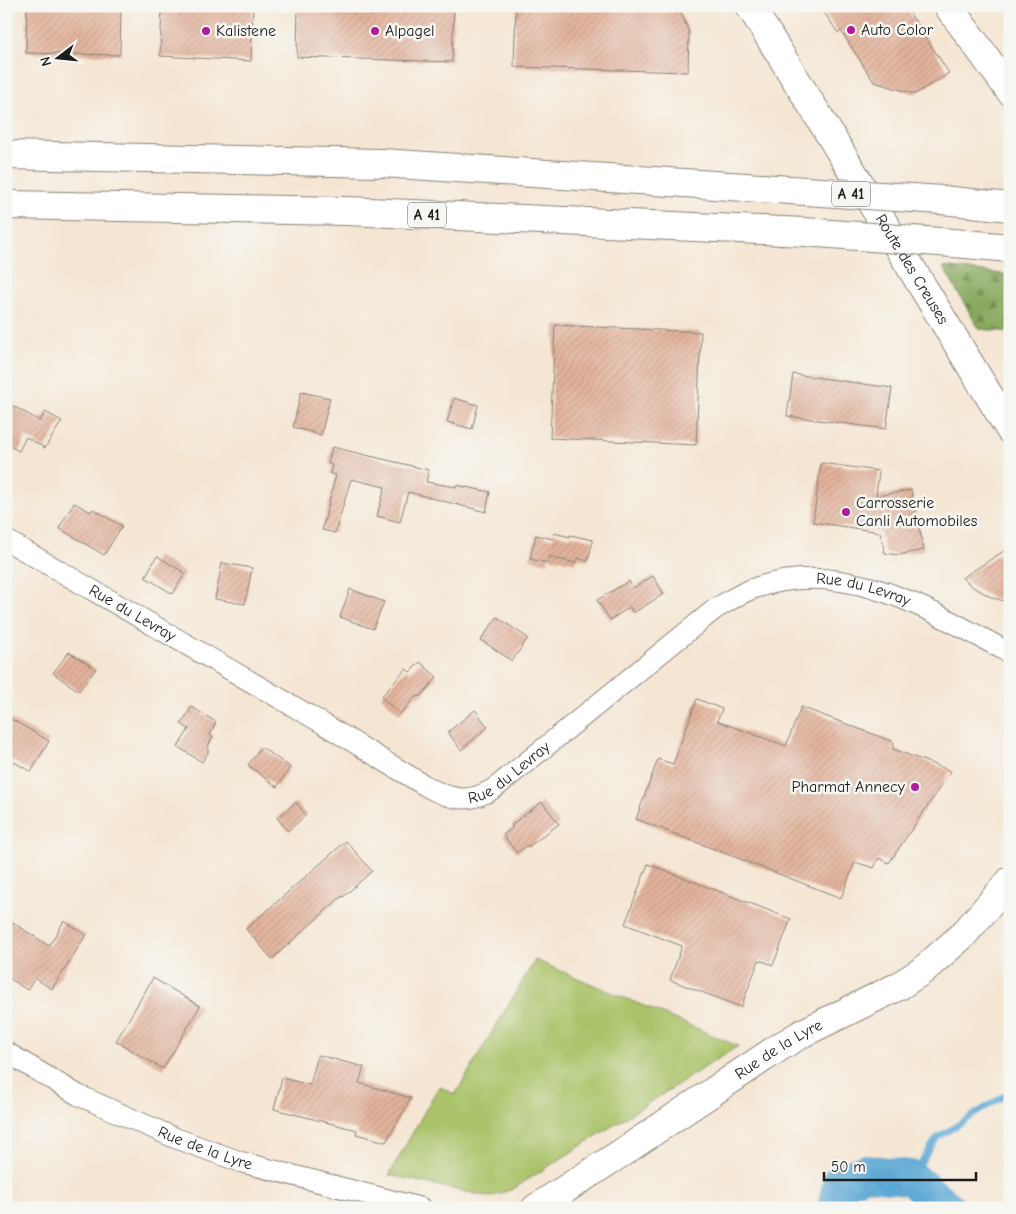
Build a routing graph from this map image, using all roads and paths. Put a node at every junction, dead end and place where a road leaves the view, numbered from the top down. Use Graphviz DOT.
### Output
graph roads {
  1 [pos="750,6"];
  2 [pos="948,6"];
  3 [pos="1010,91"];
  4 [pos="6,155"];
  5 [pos="6,205"];
  6 [pos="1010,207"];
  7 [pos="1010,248"];
  8 [pos="1010,430"];
  9 [pos="6,540"];
  10 [pos="1010,654"];
  11 [pos="1010,881"];
  12 [pos="6,1052"];
  13 [pos="421,1208"];
  14 [pos="536,1208"];
  1 -- 8 [label="main road, Route des Creuses"];
  2 -- 3 [label="main road"];
  4 -- 6 [label="main road, A 41, bridge"];
  5 -- 7 [label="main road, A 41, bridge"];
  9 -- 10 [label="street, Rue du Levray"];
  11 -- 14 [label="main road, Rue de la Lyre"];
  12 -- 13 [label="street, Rue de la Lyre"];
}
